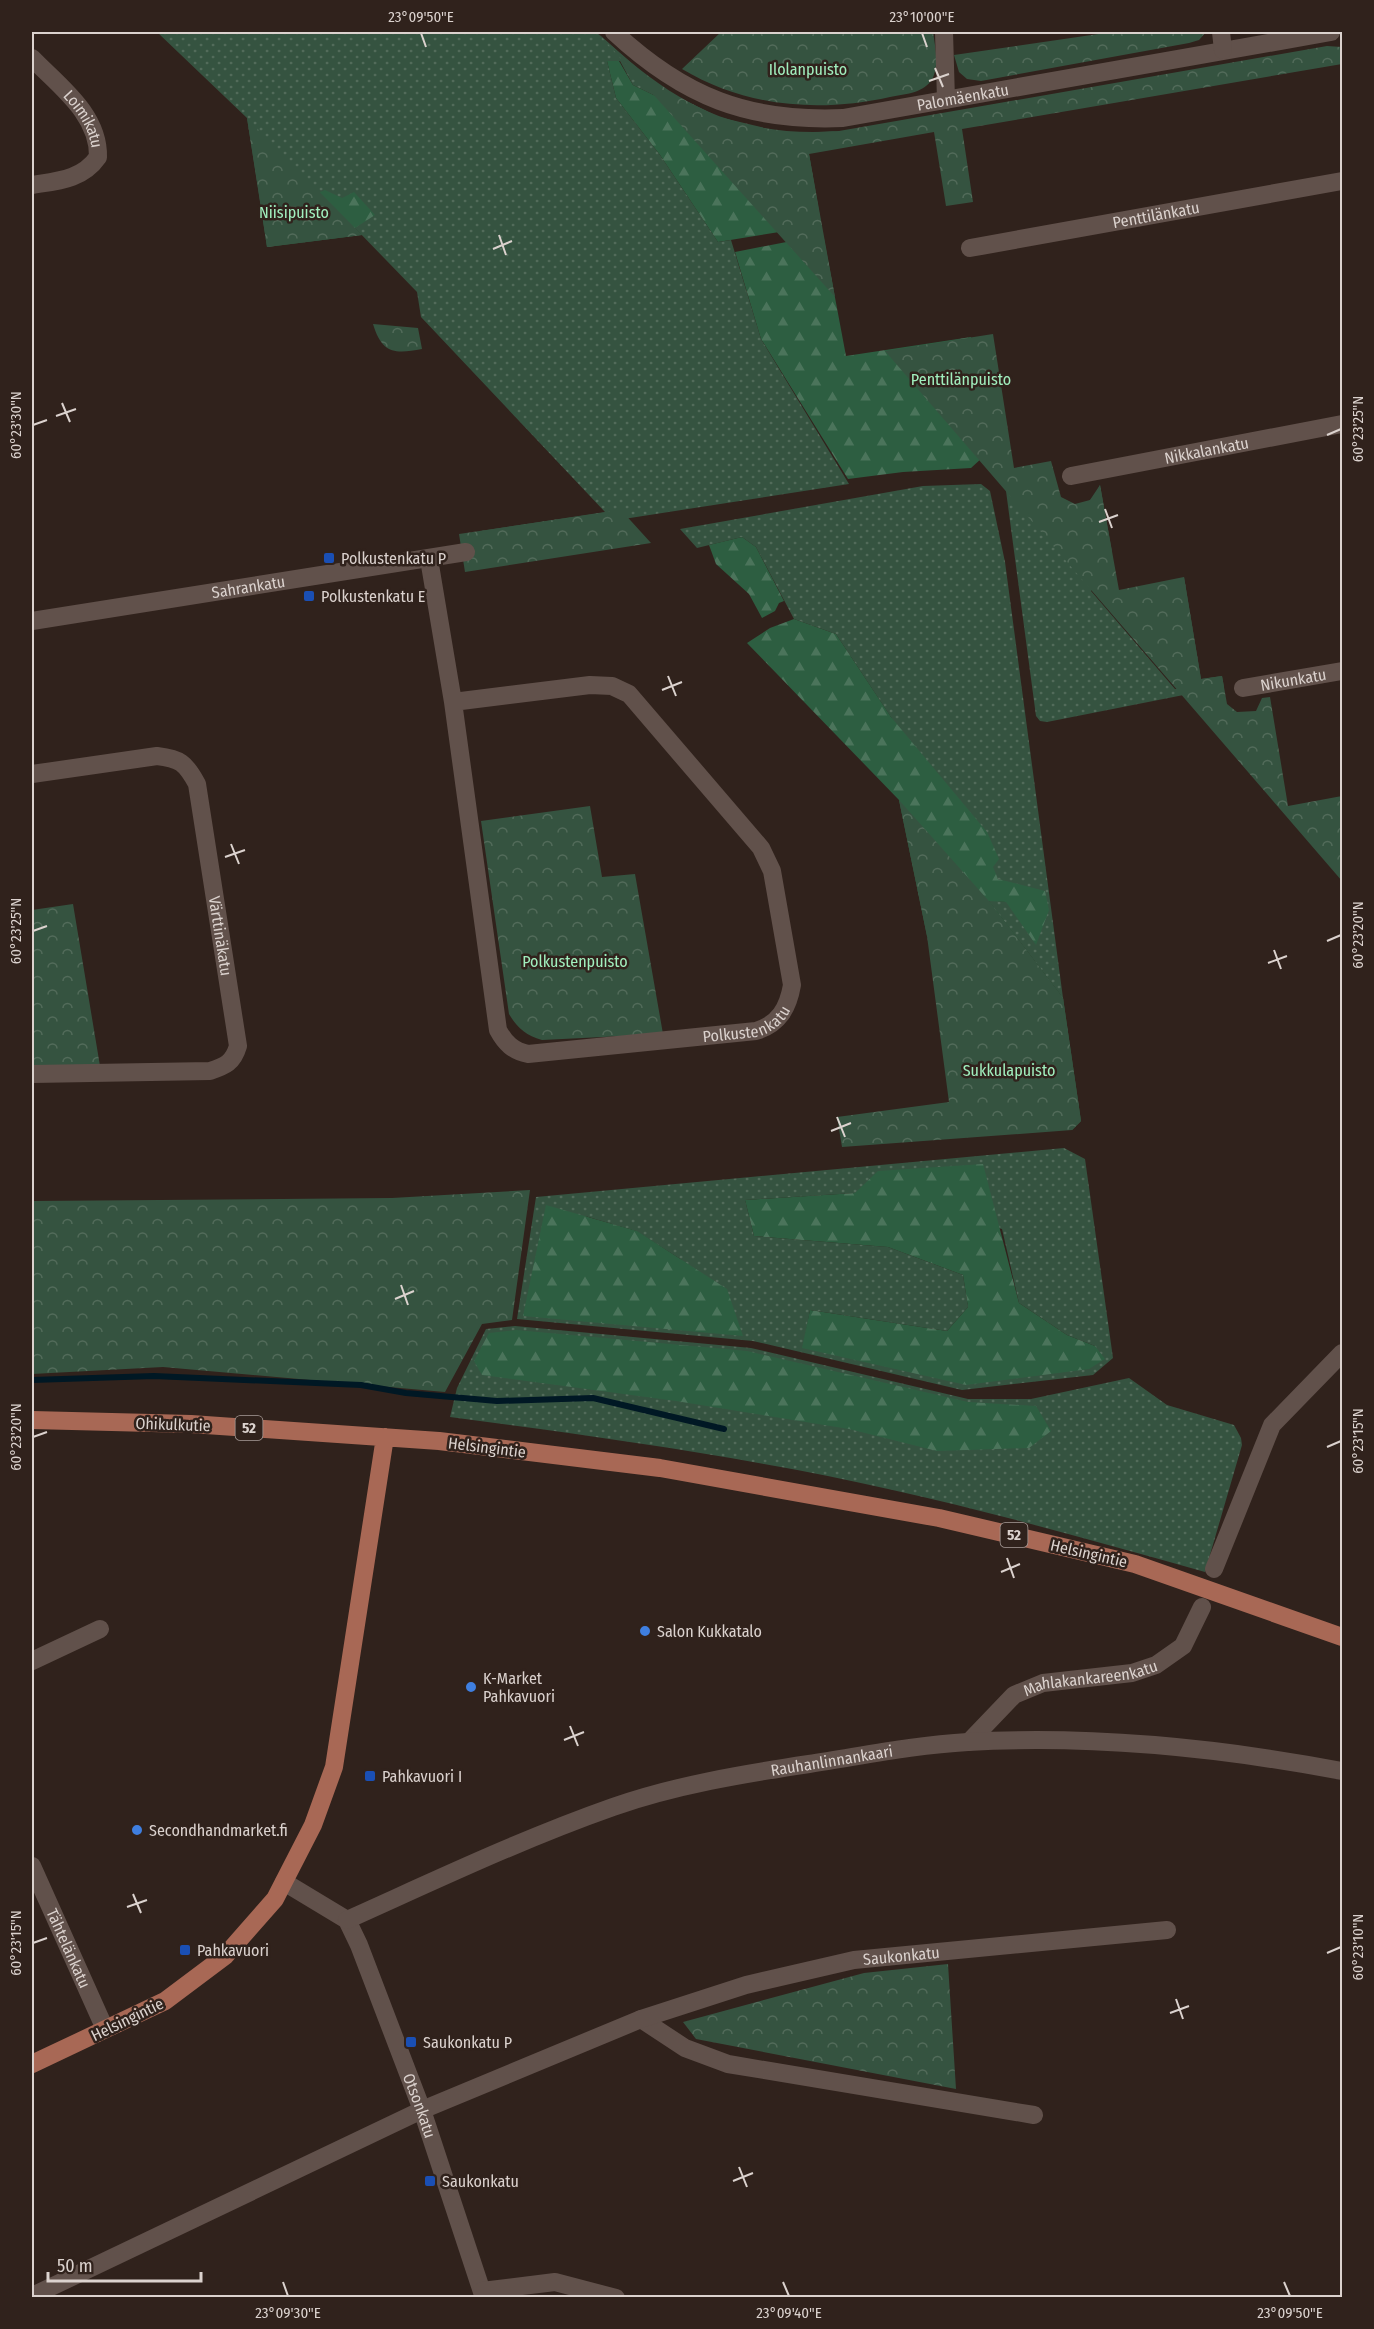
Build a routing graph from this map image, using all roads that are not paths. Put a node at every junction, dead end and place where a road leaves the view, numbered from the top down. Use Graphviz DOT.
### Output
graph roads {
  1 [pos="614,32"];
  2 [pos="944,32"];
  3 [pos="1221,32"];
  4 [pos="1331,32"];
  5 [pos="1223,50"];
  6 [pos="32,58"];
  7 [pos="946,100"];
  8 [pos="1342,181"];
  9 [pos="32,185"];
  10 [pos="970,248"];
  11 [pos="1342,424"];
  12 [pos="1071,476"];
  13 [pos="466,552"];
  14 [pos="429,559"];
  15 [pos="32,621"];
  16 [pos="1342,671"];
  17 [pos="1243,688"];
  18 [pos="453,702"];
  19 [pos="32,774"];
  20 [pos="32,1074"];
  21 [pos="1342,1353"];
  22 [pos="32,1420"];
  23 [pos="385,1437"];
  24 [pos="1214,1569"];
  25 [pos="1202,1607"];
  26 [pos="100,1629"];
  27 [pos="1342,1637"];
  28 [pos="32,1661"];
  29 [pos="969,1742"];
  30 [pos="1342,1771"];
  31 [pos="32,1866"];
  32 [pos="284,1882"];
  33 [pos="346,1920"];
  34 [pos="1167,1930"];
  35 [pos="641,2019"];
  36 [pos="105,2030"];
  37 [pos="32,2064"];
  38 [pos="422,2110"];
  39 [pos="1034,2115"];
  40 [pos="483,2294"];
  41 [pos="32,2296"];
  42 [pos="616,2298"];
  1 -- 7 [label="street, Palomäenkatu"];
  2 -- 7 [label="street"];
  3 -- 5 [label="street"];
  4 -- 5 [label="street, Palomäenkatu"];
  5 -- 7 [label="street, Palomäenkatu"];
  6 -- 9 [label="street, Loimikatu"];
  8 -- 10 [label="street, Penttilänkatu"];
  11 -- 12 [label="street, Nikkalankatu"];
  13 -- 14 [label="street, Sahrankatu"];
  14 -- 15 [label="street, Sahrankatu"];
  14 -- 18 [label="street, Polkustenkatu"];
  16 -- 17 [label="street, Nikunkatu"];
  18 -- 18 [label="street, Polkustenkatu"];
  19 -- 20 [label="street, Värttinäkatu"];
  21 -- 24 [label="street"];
  22 -- 23 [label="main road, Ohikulkutie / 52"];
  23 -- 27 [label="main road, Helsingintie / 52"];
  23 -- 32 [label="main road, Helsingintie"];
  25 -- 29 [label="street, Mahlakankareenkatu"];
  26 -- 28 [label="street"];
  29 -- 30 [label="street, Rauhanlinnankaari"];
  29 -- 33 [label="street, Rauhanlinnankaari"];
  31 -- 36 [label="street, Tähtelänkatu"];
  32 -- 33 [label="street"];
  32 -- 36 [label="main road, Helsingintie"];
  33 -- 38 [label="street, Otsonkatu"];
  34 -- 35 [label="street, Saukonkatu"];
  35 -- 38 [label="street, Saukonkatu"];
  35 -- 39 [label="street"];
  36 -- 37 [label="main road, Helsingintie"];
  38 -- 40 [label="street, Otsonkatu"];
  38 -- 41 [label="street, Saukonkatu"];
  40 -- 42 [label="street"];
}
